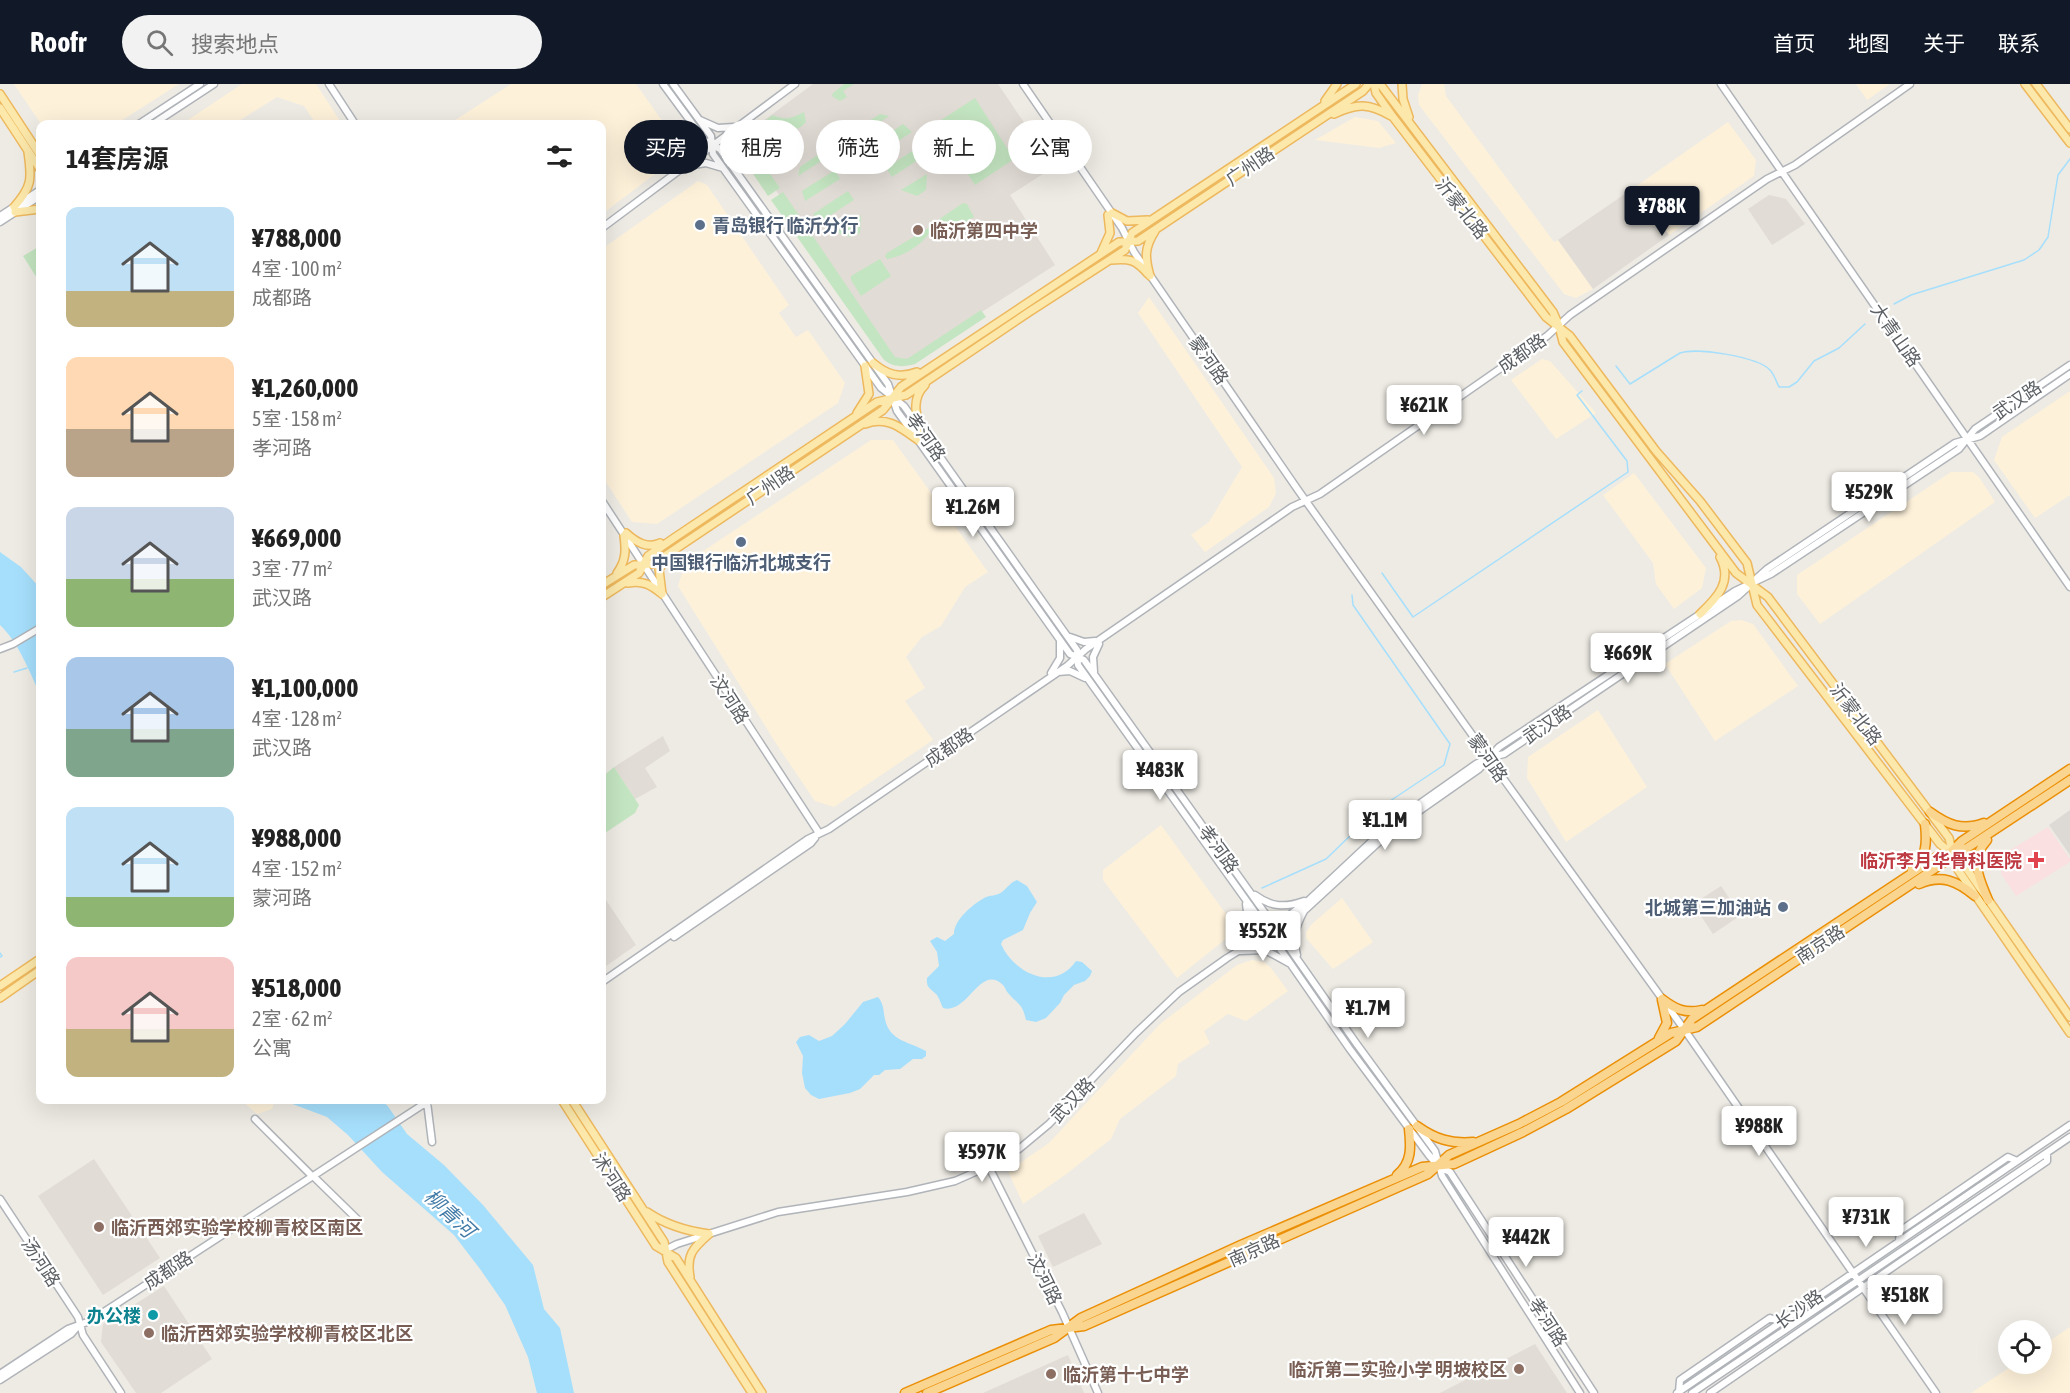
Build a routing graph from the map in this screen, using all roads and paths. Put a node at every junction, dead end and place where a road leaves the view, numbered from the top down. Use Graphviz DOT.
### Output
graph roads {
  1 [pos="200,84"];
  2 [pos="214,84"];
  3 [pos="330,84"];
  4 [pos="663,84"];
  5 [pos="673,84"];
  6 [pos="794,84"];
  7 [pos="1018,84"];
  8 [pos="1023,84"];
  9 [pos="1337,84"];
  10 [pos="1356,84"];
  11 [pos="1369,84"];
  12 [pos="1374,84"];
  13 [pos="1380,84"];
  14 [pos="1402,84"];
  15 [pos="1721,84"];
  16 [pos="1905,84"];
  17 [pos="1910,84"];
  18 [pos="2025,84"];
  19 [pos="2036,84"];
  20 [pos="0,94"];
  21 [pos="0,108"];
  22 [pos="1313,111"];
  23 [pos="1393,117"];
  24 [pos="699,119"];
  25 [pos="145,120"];
  26 [pos="159,120"];
  27 [pos="354,120"];
  28 [pos="689,120"];
  29 [pos="746,120"];
  30 [pos="1318,120"];
  31 [pos="720,128"];
  32 [pos="2070,129"];
  33 [pos="1416,130"];
  34 [pos="720,140"];
  35 [pos="708,143"];
  36 [pos="2070,143"];
  37 [pos="712,146"];
  38 [pos="31,147"];
  39 [pos="708,149"];
  40 [pos="720,149"];
  41 [pos="36,150"];
  42 [pos="36,159"];
  43 [pos="720,164"];
  44 [pos="1781,171"];
  45 [pos="674,174"];
  46 [pos="727,174"];
  47 [pos="738,174"];
  48 [pos="36,193"];
  49 [pos="36,198"];
  50 [pos="36,209"];
  51 [pos="14,210"];
  52 [pos="1110,214"];
  53 [pos="0,216"];
  54 [pos="1153,219"];
  55 [pos="0,222"];
  56 [pos="606,226"];
  57 [pos="1156,228"];
  58 [pos="1128,241"];
  59 [pos="1101,254"];
  60 [pos="1108,260"];
  61 [pos="1150,276"];
  62 [pos="1559,326"];
  63 [pos="869,364"];
  64 [pos="2070,365"];
  65 [pos="927,369"];
  66 [pos="2070,374"];
  67 [pos="933,377"];
  68 [pos="893,398"];
  69 [pos="851,419"];
  70 [pos="856,427"];
  71 [pos="926,438"];
  72 [pos="1968,439"];
  73 [pos="918,440"];
  74 [pos="1306,500"];
  75 [pos="606,504"];
  76 [pos="606,507"];
  77 [pos="625,535"];
  78 [pos="674,538"];
  79 [pos="1712,541"];
  80 [pos="678,547"];
  81 [pos="643,564"];
  82 [pos="614,578"];
  83 [pos="606,583"];
  84 [pos="1751,583"];
  85 [pos="622,584"];
  86 [pos="2070,587"];
  87 [pos="606,594"];
  88 [pos="662,594"];
  89 [pos="1700,614"];
  90 [pos="36,633"];
  91 [pos="1067,635"];
  92 [pos="1060,640"];
  93 [pos="1100,641"];
  94 [pos="0,651"];
  95 [pos="1077,657"];
  96 [pos="1054,672"];
  97 [pos="1095,675"];
  98 [pos="1088,679"];
  99 [pos="1488,758"];
  100 [pos="2070,769"];
  101 [pos="2070,780"];
  102 [pos="1930,812"];
  103 [pos="1999,821"];
  104 [pos="1925,824"];
  105 [pos="819,833"];
  106 [pos="1951,852"];
  107 [pos="1897,888"];
  108 [pos="1250,892"];
  109 [pos="1975,896"];
  110 [pos="1244,898"];
  111 [pos="1310,899"];
  112 [pos="1988,900"];
  113 [pos="1305,910"];
  114 [pos="1271,930"];
  115 [pos="1236,952"];
  116 [pos="1299,961"];
  117 [pos="36,962"];
  118 [pos="1290,964"];
  119 [pos="36,973"];
  120 [pos="606,981"];
  121 [pos="0,986"];
  122 [pos="0,998"];
  123 [pos="1662,999"];
  124 [pos="1708,1008"];
  125 [pos="2070,1017"];
  126 [pos="1684,1029"];
  127 [pos="2070,1033"];
  128 [pos="1658,1041"];
  129 [pos="421,1104"];
  130 [pos="427,1104"];
  131 [pos="565,1104"];
  132 [pos="575,1104"];
  133 [pos="255,1119"];
  134 [pos="2070,1125"];
  135 [pos="1413,1128"];
  136 [pos="2070,1137"];
  137 [pos="1482,1140"];
  138 [pos="432,1142"];
  139 [pos="2047,1153"];
  140 [pos="1438,1166"];
  141 [pos="989,1167"];
  142 [pos="311,1175"];
  143 [pos="1391,1180"];
  144 [pos="0,1199"];
  145 [pos="0,1207"];
  146 [pos="643,1209"];
  147 [pos="358,1220"];
  148 [pos="1941,1225"];
  149 [pos="1950,1228"];
  150 [pos="709,1234"];
  151 [pos="665,1250"];
  152 [pos="1854,1271"];
  153 [pos="1859,1280"];
  154 [pos="692,1284"];
  155 [pos="1864,1287"];
  156 [pos="1810,1313"];
  157 [pos="1781,1322"];
  158 [pos="79,1325"];
  159 [pos="1808,1326"];
  160 [pos="1067,1327"];
  161 [pos="0,1374"];
  162 [pos="1715,1377"];
  163 [pos="0,1380"];
  164 [pos="1726,1382"];
  165 [pos="1678,1392"];
  166 [pos="121,1393"];
  167 [pos="126,1393"];
  168 [pos="752,1393"];
  169 [pos="762,1393"];
  170 [pos="904,1393"];
  171 [pos="927,1393"];
  172 [pos="1098,1393"];
  173 [pos="1580,1393"];
  174 [pos="1594,1393"];
  175 [pos="1692,1393"];
  176 [pos="1710,1393"];
  177 [pos="1936,1393"];
  1 -- 25 [label="street"];
  2 -- 26 [label="street"];
  3 -- 27 [label="street"];
  4 -- 28 [label="street, 孝河路"];
  5 -- 24 [label="street, 孝河路"];
  6 -- 29 [label="street"];
  7 -- 52 [label="street, 蒙河路"];
  8 -- 52 [label="street, 蒙河路"];
  9 -- 22 [label="main road"];
  10 -- 22 [label="main road, 广州路"];
  11 -- 30 [label="main road, 广州路"];
  12 -- 23 [label="main road, 沂蒙北路"];
  13 -- 33 [label="main road, 沂蒙北路"];
  14 -- 33 [label="main road"];
  15 -- 44 [label="street, 大青山路"];
  16 -- 44 [label="street, 成都路"];
  17 -- 44 [label="street, 成都路"];
  18 -- 36 [label="main road"];
  19 -- 32 [label="main road"];
  20 -- 38 [label="main road"];
  21 -- 38 [label="main road"];
  22 -- 54 [label="main road, 广州路"];
  23 -- 30 [label="main road"];
  23 -- 62 [label="main road, 沂蒙北路"];
  24 -- 31 [label="street"];
  24 -- 37 [label="street, 孝河路"];
  30 -- 57 [label="main road, 广州路"];
  33 -- 62 [label="main road, 沂蒙北路"];
  34 -- 37 [label="street"];
  35 -- 37 [label="street, 孝河路"];
  37 -- 39 [label="street"];
  37 -- 40 [label="street, 孝河路"];
  37 -- 43 [label="street, 孝河路"];
  38 -- 41 [label="main road"];
  38 -- 42 [label="main road"];
  38 -- 51 [label="main road"];
  44 -- 62 [label="street, 成都路"];
  44 -- 72 [label="street, 大青山路"];
  45 -- 56 [label="street"];
  46 -- 63 [label="street, 孝河路"];
  47 -- 63 [label="street, 孝河路"];
  48 -- 51 [label="street"];
  49 -- 51 [label="street"];
  50 -- 51 [label="main road"];
  51 -- 53 [label="street"];
  51 -- 55 [label="street"];
  52 -- 54 [label="main road"];
  52 -- 58 [label="street, 蒙河路"];
  52 -- 59 [label="main road"];
  54 -- 58 [label="main road, 广州路"];
  57 -- 58 [label="main road, 广州路"];
  57 -- 61 [label="main road"];
  58 -- 59 [label="main road, 广州路"];
  58 -- 60 [label="main road, 广州路"];
  58 -- 61 [label="street, 蒙河路"];
  59 -- 65 [label="main road, 广州路"];
  60 -- 61 [label="main road"];
  60 -- 67 [label="main road, 广州路"];
  61 -- 74 [label="street, 蒙河路"];
  62 -- 74 [label="street, 成都路"];
  62 -- 79 [label="main road, 沂蒙北路"];
  62 -- 84 [label="main road, 沂蒙北路"];
  63 -- 65 [label="main road"];
  63 -- 68 [label="street, 孝河路"];
  63 -- 69 [label="main road"];
  64 -- 72 [label="street, 武汉路"];
  65 -- 68 [label="main road, 广州路"];
  66 -- 72 [label="street, 武汉路"];
  67 -- 68 [label="main road, 广州路"];
  67 -- 71 [label="main road"];
  68 -- 69 [label="main road, 广州路"];
  68 -- 70 [label="main road, 广州路"];
  68 -- 71 [label="street, 孝河路"];
  68 -- 73 [label="street, 孝河路"];
  69 -- 78 [label="main road, 广州路"];
  70 -- 73 [label="main road"];
  70 -- 80 [label="main road, 广州路"];
  71 -- 91 [label="street, 孝河路"];
  72 -- 84 [label="street, 武汉路"];
  72 -- 86 [label="street, 大青山路"];
  73 -- 92 [label="street, 孝河路"];
  74 -- 93 [label="street, 成都路"];
  74 -- 99 [label="street, 蒙河路"];
  75 -- 77 [label="street, 汶河路"];
  76 -- 77 [label="street, 汶河路"];
  77 -- 78 [label="main road"];
  77 -- 81 [label="street, 汶河路"];
  77 -- 82 [label="main road"];
  78 -- 81 [label="main road, 广州路"];
  79 -- 84 [label="main road, 沂蒙北路"];
  79 -- 89 [label="main road"];
  80 -- 81 [label="main road, 广州路"];
  80 -- 88 [label="main road"];
  81 -- 82 [label="main road, 广州路"];
  81 -- 85 [label="main road, 广州路"];
  81 -- 88 [label="street, 汶河路"];
  82 -- 83 [label="main road, 广州路"];
  84 -- 89 [label="street, 武汉路"];
  84 -- 99 [label="street, 武汉路"];
  84 -- 102 [label="main road, 沂蒙北路"];
  84 -- 104 [label="main road, 沂蒙北路"];
  85 -- 87 [label="main road, 广州路"];
  85 -- 88 [label="main road"];
  88 -- 105 [label="street, 汶河路"];
  89 -- 99 [label="street, 武汉路"];
  90 -- 94 [label="street"];
  91 -- 93 [label="street"];
  91 -- 95 [label="street, 孝河路"];
  92 -- 95 [label="street, 孝河路"];
  92 -- 96 [label="street"];
  93 -- 95 [label="street, 成都路"];
  93 -- 97 [label="street"];
  95 -- 96 [label="street, 成都路"];
  95 -- 97 [label="street, 孝河路"];
  95 -- 98 [label="street, 孝河路"];
  96 -- 98 [label="street"];
  96 -- 105 [label="street, 成都路"];
  97 -- 108 [label="street, 孝河路"];
  98 -- 110 [label="street, 孝河路"];
  99 -- 111 [label="street, 武汉路"];
  99 -- 113 [label="street, 武汉路"];
  99 -- 123 [label="street, 蒙河路"];
  100 -- 103 [label="highway, 南京路"];
  101 -- 103 [label="highway, 南京路"];
  102 -- 103 [label="highway"];
  102 -- 106 [label="main road, 沂蒙北路"];
  103 -- 106 [label="highway, 南京路"];
  103 -- 112 [label="highway"];
  104 -- 106 [label="main road, 沂蒙北路"];
  104 -- 107 [label="highway"];
  105 -- 120 [label="street, 成都路"];
  106 -- 107 [label="highway, 南京路"];
  106 -- 109 [label="main road, 沂蒙北路"];
  106 -- 112 [label="main road, 沂蒙北路"];
  107 -- 109 [label="highway"];
  107 -- 124 [label="highway, 南京路"];
  107 -- 126 [label="highway, 南京路"];
  108 -- 111 [label="street"];
  108 -- 114 [label="street, 孝河路"];
  109 -- 127 [label="main road, 沂蒙北路"];
  110 -- 114 [label="street, 孝河路"];
  110 -- 115 [label="street"];
  111 -- 114 [label="street, 武汉路"];
  112 -- 125 [label="main road, 沂蒙北路"];
  113 -- 114 [label="street, 武汉路"];
  113 -- 116 [label="street"];
  114 -- 115 [label="street, 武汉路"];
  114 -- 116 [label="street, 孝河路"];
  114 -- 118 [label="street, 孝河路"];
  115 -- 118 [label="street"];
  115 -- 141 [label="street, 武汉路"];
  116 -- 135 [label="street, 孝河路"];
  117 -- 121 [label="main road"];
  118 -- 135 [label="street, 孝河路"];
  119 -- 122 [label="main road"];
  123 -- 124 [label="highway"];
  123 -- 126 [label="street, 蒙河路"];
  123 -- 128 [label="highway"];
  124 -- 126 [label="highway, 南京路"];
  126 -- 128 [label="highway, 南京路"];
  126 -- 140 [label="highway, 南京路"];
  126 -- 152 [label="street, 蒙河路"];
  128 -- 137 [label="highway, 南京路"];
  129 -- 142 [label="street, 成都路"];
  130 -- 138 [label="street"];
  131 -- 151 [label="main road, 沭河路"];
  132 -- 146 [label="main road, 沭河路"];
  133 -- 142 [label="street"];
  134 -- 152 [label="street, 长沙路"];
  135 -- 137 [label="highway"];
  135 -- 140 [label="street, 孝河路"];
  135 -- 143 [label="highway"];
  136 -- 139 [label="street, 长沙路"];
  137 -- 140 [label="highway, 南京路"];
  139 -- 148 [label="street, 长沙路"];
  139 -- 149 [label="street"];
  140 -- 143 [label="highway, 南京路"];
  140 -- 160 [label="highway, 南京路"];
  140 -- 173 [label="street, 孝河路"];
  140 -- 174 [label="street, 孝河路"];
  141 -- 150 [label="street, 武汉路"];
  141 -- 160 [label="street, 汶河路"];
  142 -- 147 [label="street"];
  142 -- 158 [label="street, 成都路"];
  143 -- 160 [label="highway, 南京路"];
  144 -- 158 [label="street, 汤河路"];
  145 -- 158 [label="street, 汤河路"];
  146 -- 150 [label="main road"];
  146 -- 151 [label="main road, 沭河路"];
  148 -- 149 [label="street"];
  148 -- 153 [label="street, 长沙路"];
  149 -- 155 [label="street"];
  150 -- 151 [label="street, 武汉路"];
  150 -- 154 [label="main road"];
  151 -- 154 [label="main road, 沭河路"];
  151 -- 168 [label="main road, 沭河路"];
  152 -- 153 [label="street, 蒙河路"];
  152 -- 157 [label="street, 长沙路"];
  153 -- 155 [label="street, 蒙河路"];
  153 -- 156 [label="street, 长沙路"];
  154 -- 169 [label="main road, 沭河路"];
  155 -- 159 [label="street"];
  155 -- 177 [label="street, 蒙河路"];
  156 -- 159 [label="street"];
  156 -- 162 [label="street, 长沙路"];
  157 -- 165 [label="street, 长沙路"];
  157 -- 165 [label="street"];
  158 -- 161 [label="street, 成都路"];
  158 -- 163 [label="street, 成都路"];
  158 -- 166 [label="street, 汤河路"];
  158 -- 167 [label="street, 汤河路"];
  159 -- 164 [label="street"];
  160 -- 170 [label="highway, 南京路"];
  160 -- 171 [label="highway, 南京路"];
  160 -- 172 [label="street, 汶河路"];
  162 -- 164 [label="street"];
  162 -- 175 [label="street, 长沙路"];
  164 -- 176 [label="street"];
}
